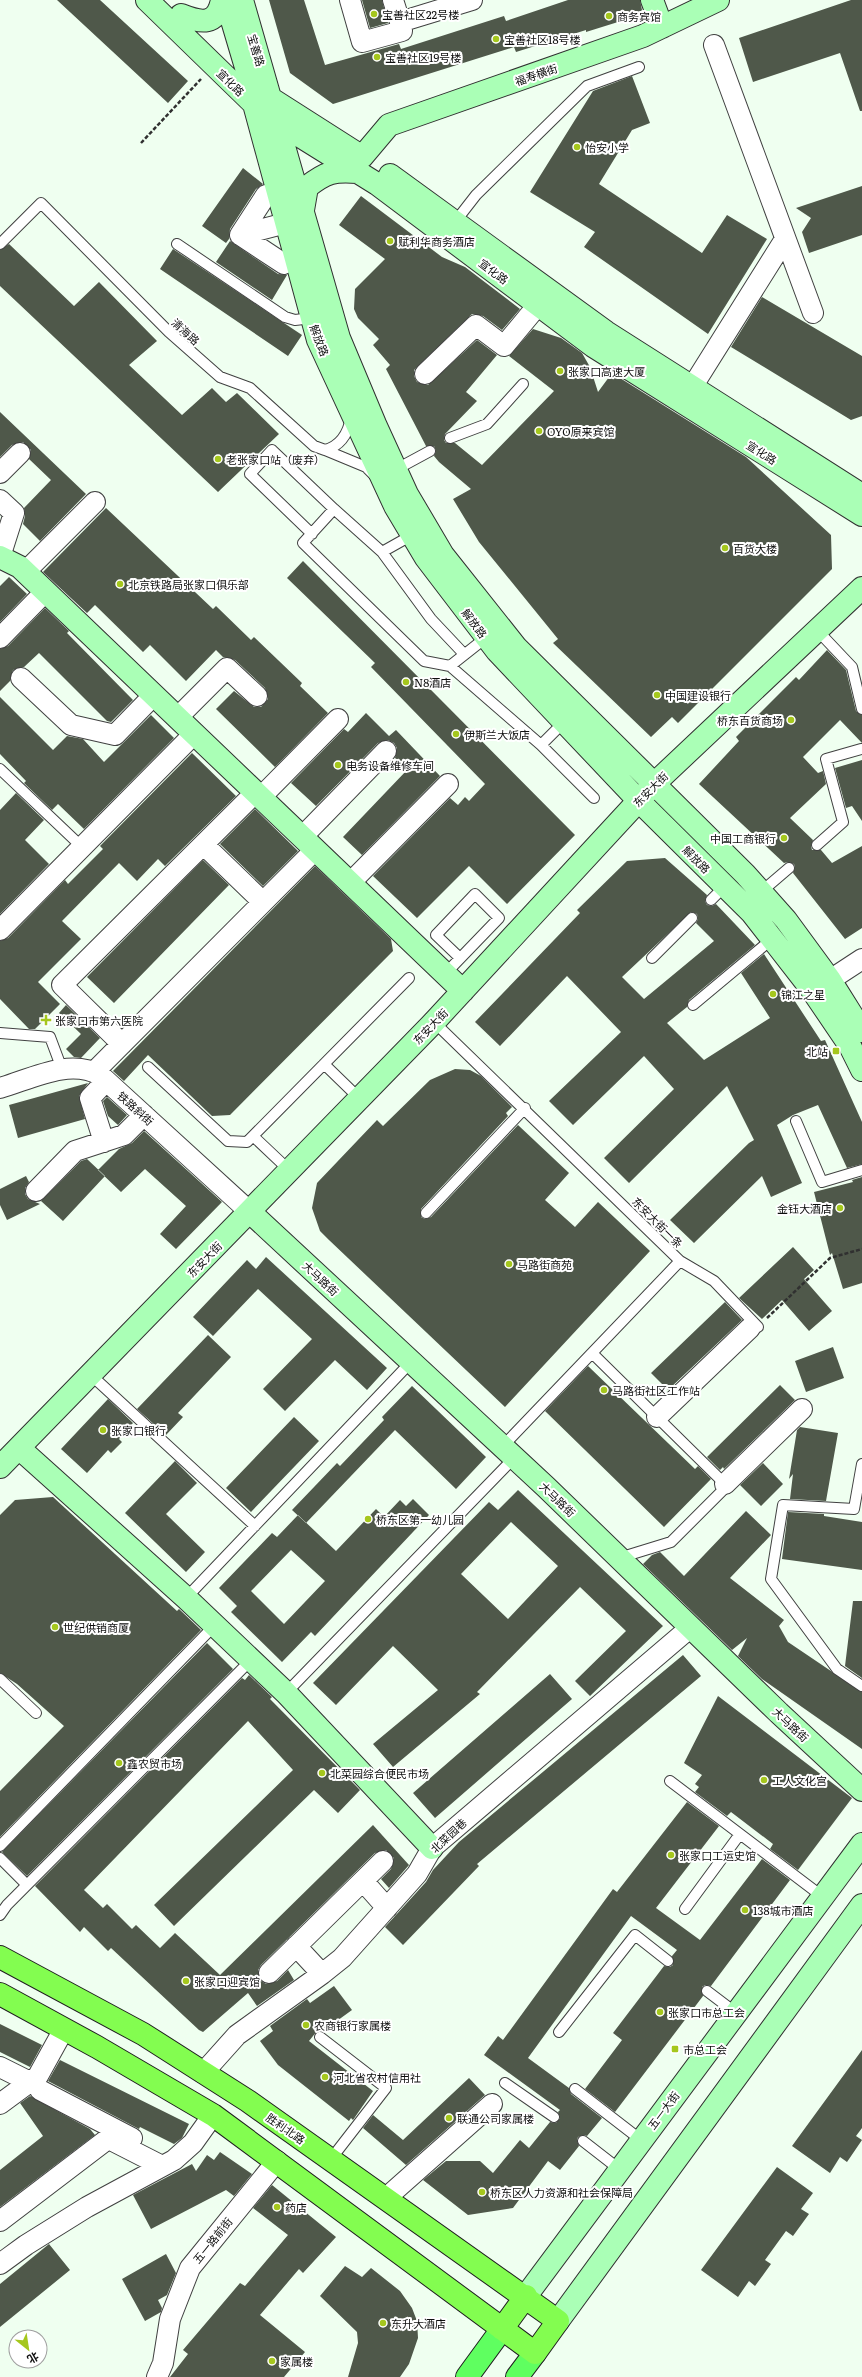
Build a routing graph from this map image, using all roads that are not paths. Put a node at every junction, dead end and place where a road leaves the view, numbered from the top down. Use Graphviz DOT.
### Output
graph roads {
  1 [pos="147,0"];
  2 [pos="166,0"];
  3 [pos="222,0"];
  4 [pos="226,0"];
  5 [pos="242,0"];
  6 [pos="350,0"];
  7 [pos="393,0"];
  8 [pos="472,0"];
  9 [pos="652,0"];
  10 [pos="718,0"];
  11 [pos="181,15"];
  12 [pos="400,22"];
  13 [pos="662,27"];
  14 [pos="714,45"];
  15 [pos="639,67"];
  16 [pos="250,81"];
  17 [pos="263,102"];
  18 [pos="279,123"];
  19 [pos="360,165"];
  20 [pos="266,195"];
  21 [pos="294,217"];
  22 [pos="455,222"];
  23 [pos="240,235"];
  24 [pos="786,238"];
  25 [pos="0,244"];
  26 [pos="177,244"];
  27 [pos="284,264"];
  28 [pos="538,304"];
  29 [pos="813,313"];
  30 [pos="567,314"];
  31 [pos="312,318"];
  32 [pos="426,374"];
  33 [pos="523,384"];
  34 [pos="688,394"];
  35 [pos="360,410"];
  36 [pos="450,438"];
  37 [pos="325,450"];
  38 [pos="430,451"];
  39 [pos="20,453"];
  40 [pos="0,473"];
  41 [pos="392,481"];
  42 [pos="862,494"];
  43 [pos="0,500"];
  44 [pos="95,502"];
  45 [pos="334,509"];
  46 [pos="862,515"];
  47 [pos="419,531"];
  48 [pos="312,534"];
  49 [pos="382,552"];
  50 [pos="0,557"];
  51 [pos="25,572"];
  52 [pos="862,588"];
  53 [pos="45,592"];
  54 [pos="817,630"];
  55 [pos="492,632"];
  56 [pos="0,638"];
  57 [pos="464,654"];
  58 [pos="450,666"];
  59 [pos="21,678"];
  60 [pos="154,696"];
  61 [pos="257,696"];
  62 [pos="862,710"];
  63 [pos="571,716"];
  64 [pos="177,718"];
  65 [pos="338,719"];
  66 [pos="194,734"];
  67 [pos="541,745"];
  68 [pos="861,749"];
  69 [pos="386,751"];
  70 [pos="0,769"];
  71 [pos="448,784"];
  72 [pos="654,784"];
  73 [pos="258,795"];
  74 [pos="594,798"];
  75 [pos="638,800"];
  76 [pos="204,844"];
  77 [pos="308,844"];
  78 [pos="817,845"];
  79 [pos="82,847"];
  80 [pos="789,868"];
  81 [pos="350,883"];
  82 [pos="761,892"];
  83 [pos="263,902"];
  84 [pos="692,918"];
  85 [pos="0,930"];
  86 [pos="772,939"];
  87 [pos="460,958"];
  88 [pos="652,958"];
  89 [pos="862,959"];
  90 [pos="445,974"];
  91 [pos="409,978"];
  92 [pos="830,980"];
  93 [pos="463,991"];
  94 [pos="693,1005"];
  95 [pos="434,1022"];
  96 [pos="862,1031"];
  97 [pos="0,1033"];
  98 [pos="122,1044"];
  99 [pos="324,1064"];
  100 [pos="148,1067"];
  101 [pos="62,1069"];
  102 [pos="862,1070"];
  103 [pos="100,1076"];
  104 [pos="0,1088"];
  105 [pos="360,1099"];
  106 [pos="525,1108"];
  107 [pos="144,1115"];
  108 [pos="796,1121"];
  109 [pos="253,1136"];
  110 [pos="104,1142"];
  111 [pos="862,1170"];
  112 [pos="290,1171"];
  113 [pos="36,1191"];
  114 [pos="250,1212"];
  115 [pos="426,1213"];
  116 [pos="680,1261"];
  117 [pos="754,1328"];
  118 [pos="592,1353"];
  119 [pos="411,1362"];
  120 [pos="91,1375"];
  121 [pos="802,1409"];
  122 [pos="657,1417"];
  123 [pos="19,1448"];
  124 [pos="508,1452"];
  125 [pos="862,1464"];
  126 [pos="0,1468"];
  127 [pos="725,1484"];
  128 [pos="255,1526"];
  129 [pos="619,1558"];
  130 [pos="186,1598"];
  131 [pos="214,1626"];
  132 [pos="691,1628"];
  133 [pos="251,1660"];
  134 [pos="0,1679"];
  135 [pos="862,1686"];
  136 [pos="286,1693"];
  137 [pos="36,1713"];
  138 [pos="670,1781"];
  139 [pos="862,1790"];
  140 [pos="740,1834"];
  141 [pos="862,1844"];
  142 [pos="0,1846"];
  143 [pos="432,1848"];
  144 [pos="0,1858"];
  145 [pos="383,1861"];
  146 [pos="363,1881"];
  147 [pos="27,1885"];
  148 [pos="823,1897"];
  149 [pos="3,1902"];
  150 [pos="862,1905"];
  151 [pos="387,1908"];
  152 [pos="685,1909"];
  153 [pos="0,1915"];
  154 [pos="296,1946"];
  155 [pos="0,1957"];
  156 [pos="668,1961"];
  157 [pos="269,1973"];
  158 [pos="322,1974"];
  159 [pos="707,1991"];
  160 [pos="0,1994"];
  161 [pos="736,2013"];
  162 [pos="64,2029"];
  163 [pos="559,2032"];
  164 [pos="320,2037"];
  165 [pos="0,2067"];
  166 [pos="203,2072"];
  167 [pos="505,2083"];
  168 [pos="35,2086"];
  169 [pos="575,2089"];
  170 [pos="0,2104"];
  171 [pos="492,2104"];
  172 [pos="213,2115"];
  173 [pos="554,2117"];
  174 [pos="641,2140"];
  175 [pos="583,2141"];
  176 [pos="331,2159"];
  177 [pos="277,2161"];
  178 [pos="168,2163"];
  179 [pos="619,2169"];
  180 [pos="386,2198"];
  181 [pos="0,2221"];
  182 [pos="0,2264"];
  183 [pos="526,2296"];
  184 [pos="558,2321"];
  185 [pos="502,2329"];
  186 [pos="535,2353"];
  187 [pos="157,2377"];
  188 [pos="467,2377"];
  189 [pos="517,2377"];
  1 -- 17 [label="main road, 宣化路"];
  2 -- 11 [label="main road, 宣化路"];
  3 -- 11 [label="main road"];
  4 -- 16 [label="main road, 宝善路"];
  5 -- 17 [label="main road, 宝善路"];
  6 -- 12 [label="street"];
  7 -- 12 [label="street"];
  8 -- 12 [label="street"];
  9 -- 13 [label="main road"];
  10 -- 13 [label="main road, 福寿横街"];
  11 -- 16 [label="main road, 宣化路"];
  13 -- 19 [label="main road, 福寿横街"];
  14 -- 24 [label="street"];
  15 -- 22 [label="lane"];
  16 -- 17 [label="main road, 宣化路"];
  17 -- 18 [label="main road, 解放路"];
  17 -- 19 [label="main road, 宣化路"];
  17 -- 21 [label="main road, 解放路"];
  18 -- 19 [label="main road, 宣化路"];
  18 -- 21 [label="main road, 解放路"];
  19 -- 21 [label="main road"];
  19 -- 22 [label="main road, 宣化路"];
  19 -- 28 [label="main road, 宣化路"];
  20 -- 23 [label="street"];
  21 -- 23 [label="street"];
  21 -- 31 [label="main road, 解放路"];
  21 -- 35 [label="main road, 解放路"];
  22 -- 30 [label="main road, 宣化路"];
  23 -- 27 [label="street"];
  24 -- 29 [label="street"];
  24 -- 34 [label="street"];
  25 -- 37 [label="lane, 清海路"];
  26 -- 31 [label="lane"];
  28 -- 30 [label="main road, 宣化路"];
  28 -- 32 [label="street"];
  30 -- 34 [label="main road, 宣化路"];
  31 -- 35 [label="main road, 解放路"];
  33 -- 36 [label="lane"];
  34 -- 42 [label="main road, 宣化路"];
  34 -- 46 [label="main road, 宣化路"];
  35 -- 37 [label="lane"];
  35 -- 41 [label="main road, 解放路"];
  37 -- 41 [label="lane"];
  38 -- 41 [label="lane"];
  39 -- 40 [label="street"];
  41 -- 47 [label="main road, 解放路"];
  43 -- 50 [label="street"];
  44 -- 51 [label="street"];
  45 -- 48 [label="lane"];
  45 -- 48 [label="lane"];
  45 -- 49 [label="lane"];
  47 -- 49 [label="lane"];
  47 -- 55 [label="main road, 解放路"];
  48 -- 58 [label="lane"];
  49 -- 57 [label="lane"];
  50 -- 51 [label="main road"];
  51 -- 53 [label="main road"];
  52 -- 54 [label="main road, 东安大街"];
  53 -- 56 [label="street"];
  53 -- 60 [label="main road"];
  54 -- 62 [label="lane"];
  54 -- 72 [label="main road, 东安大街"];
  55 -- 57 [label="lane"];
  55 -- 63 [label="main road, 解放路"];
  57 -- 58 [label="lane"];
  58 -- 67 [label="lane"];
  59 -- 60 [label="street"];
  60 -- 64 [label="main road"];
  61 -- 64 [label="street"];
  63 -- 67 [label="lane"];
  63 -- 72 [label="main road, 解放路"];
  63 -- 75 [label="main road, 解放路"];
  64 -- 66 [label="main road"];
  65 -- 73 [label="street"];
  66 -- 73 [label="main road"];
  66 -- 79 [label="street"];
  67 -- 74 [label="lane"];
  68 -- 78 [label="lane"];
  69 -- 77 [label="street"];
  70 -- 79 [label="lane"];
  71 -- 81 [label="street"];
  72 -- 75 [label="main road, 东安大街"];
  72 -- 82 [label="main road, 解放路"];
  73 -- 76 [label="street"];
  73 -- 77 [label="main road"];
  75 -- 86 [label="main road, 解放路"];
  75 -- 93 [label="main road, 东安大街"];
  76 -- 83 [label="street"];
  76 -- 98 [label="street"];
  77 -- 81 [label="main road"];
  77 -- 83 [label="street"];
  79 -- 85 [label="street"];
  80 -- 82 [label="lane"];
  81 -- 90 [label="main road"];
  82 -- 92 [label="main road, 解放路"];
  83 -- 98 [label="street"];
  84 -- 88 [label="lane"];
  86 -- 94 [label="lane"];
  86 -- 102 [label="main road, 解放路"];
  87 -- 87 [label="lane"];
  87 -- 90 [label="lane"];
  89 -- 92 [label="street"];
  90 -- 93 [label="main road"];
  91 -- 99 [label="lane"];
  92 -- 96 [label="main road, 解放路"];
  93 -- 95 [label="main road, 东安大街"];
  95 -- 105 [label="main road, 东安大街"];
  95 -- 106 [label="lane, 东安大街一条"];
  97 -- 101 [label="lane"];
  98 -- 103 [label="street"];
  99 -- 105 [label="lane"];
  99 -- 109 [label="lane"];
  100 -- 109 [label="lane"];
  101 -- 103 [label="street"];
  101 -- 104 [label="street"];
  103 -- 107 [label="street, 铁路斜街"];
  103 -- 110 [label="street"];
  105 -- 112 [label="main road, 东安大街"];
  106 -- 115 [label="lane"];
  106 -- 116 [label="lane, 东安大街一条"];
  107 -- 110 [label="street"];
  107 -- 114 [label="street, 铁路斜街"];
  108 -- 111 [label="lane"];
  109 -- 112 [label="lane"];
  110 -- 113 [label="street"];
  112 -- 114 [label="main road, 东安大街"];
  114 -- 119 [label="main road, 大马路街"];
  114 -- 120 [label="main road, 东安大街"];
  116 -- 117 [label="lane"];
  116 -- 118 [label="lane, 东安大街一条"];
  117 -- 122 [label="street"];
  118 -- 122 [label="lane"];
  118 -- 124 [label="lane, 东安大街一条"];
  119 -- 124 [label="main road, 大马路街"];
  119 -- 128 [label="lane"];
  120 -- 123 [label="main road, 东安大街"];
  120 -- 128 [label="lane"];
  121 -- 127 [label="street"];
  122 -- 127 [label="lane"];
  123 -- 126 [label="main road, 东安大街"];
  123 -- 130 [label="main road"];
  124 -- 129 [label="main road, 大马路街"];
  124 -- 136 [label="lane, 东安大街一条"];
  125 -- 135 [label="lane"];
  127 -- 129 [label="lane"];
  128 -- 130 [label="lane"];
  129 -- 132 [label="main road, 大马路街"];
  130 -- 131 [label="main road"];
  131 -- 133 [label="main road"];
  131 -- 142 [label="lane"];
  132 -- 139 [label="main road, 大马路街"];
  132 -- 143 [label="street, 北菜园巷"];
  133 -- 136 [label="main road"];
  133 -- 147 [label="lane"];
  134 -- 137 [label="lane"];
  136 -- 143 [label="main road"];
  138 -- 140 [label="lane"];
  140 -- 148 [label="lane"];
  140 -- 152 [label="lane"];
  141 -- 148 [label="main road, 五一大街"];
  143 -- 151 [label="street, 北菜园巷"];
  144 -- 147 [label="lane"];
  145 -- 146 [label="street"];
  146 -- 151 [label="street"];
  146 -- 154 [label="street"];
  147 -- 149 [label="lane"];
  148 -- 161 [label="main road, 五一大街"];
  149 -- 153 [label="lane"];
  150 -- 184 [label="main road"];
  151 -- 158 [label="street, 北菜园巷"];
  154 -- 157 [label="street"];
  154 -- 158 [label="street"];
  155 -- 166 [label="highway, 胜利北路"];
  156 -- 163 [label="lane"];
  158 -- 166 [label="street, 北菜园巷"];
  159 -- 161 [label="lane"];
  160 -- 162 [label="highway"];
  161 -- 174 [label="main road, 五一大街"];
  162 -- 168 [label="street"];
  162 -- 172 [label="highway"];
  164 -- 176 [label="lane"];
  165 -- 168 [label="street"];
  166 -- 176 [label="highway, 胜利北路"];
  167 -- 173 [label="lane"];
  168 -- 170 [label="street"];
  168 -- 178 [label="street"];
  169 -- 174 [label="lane"];
  171 -- 180 [label="street"];
  172 -- 177 [label="highway"];
  172 -- 178 [label="street"];
  174 -- 179 [label="main road, 五一大街"];
  175 -- 179 [label="lane"];
  176 -- 180 [label="highway, 胜利北路"];
  177 -- 185 [label="highway"];
  177 -- 187 [label="street, 五一路前街"];
  178 -- 181 [label="street"];
  178 -- 182 [label="street"];
  179 -- 183 [label="main road, 五一大街"];
  180 -- 183 [label="highway, 胜利北路"];
  183 -- 184 [label="highway, 胜利北路"];
  183 -- 185 [label="highway, 五一大街"];
  184 -- 186 [label="highway"];
  185 -- 186 [label="highway"];
  185 -- 188 [label="main road, 五一大街"];
  186 -- 189 [label="main road"];
}
